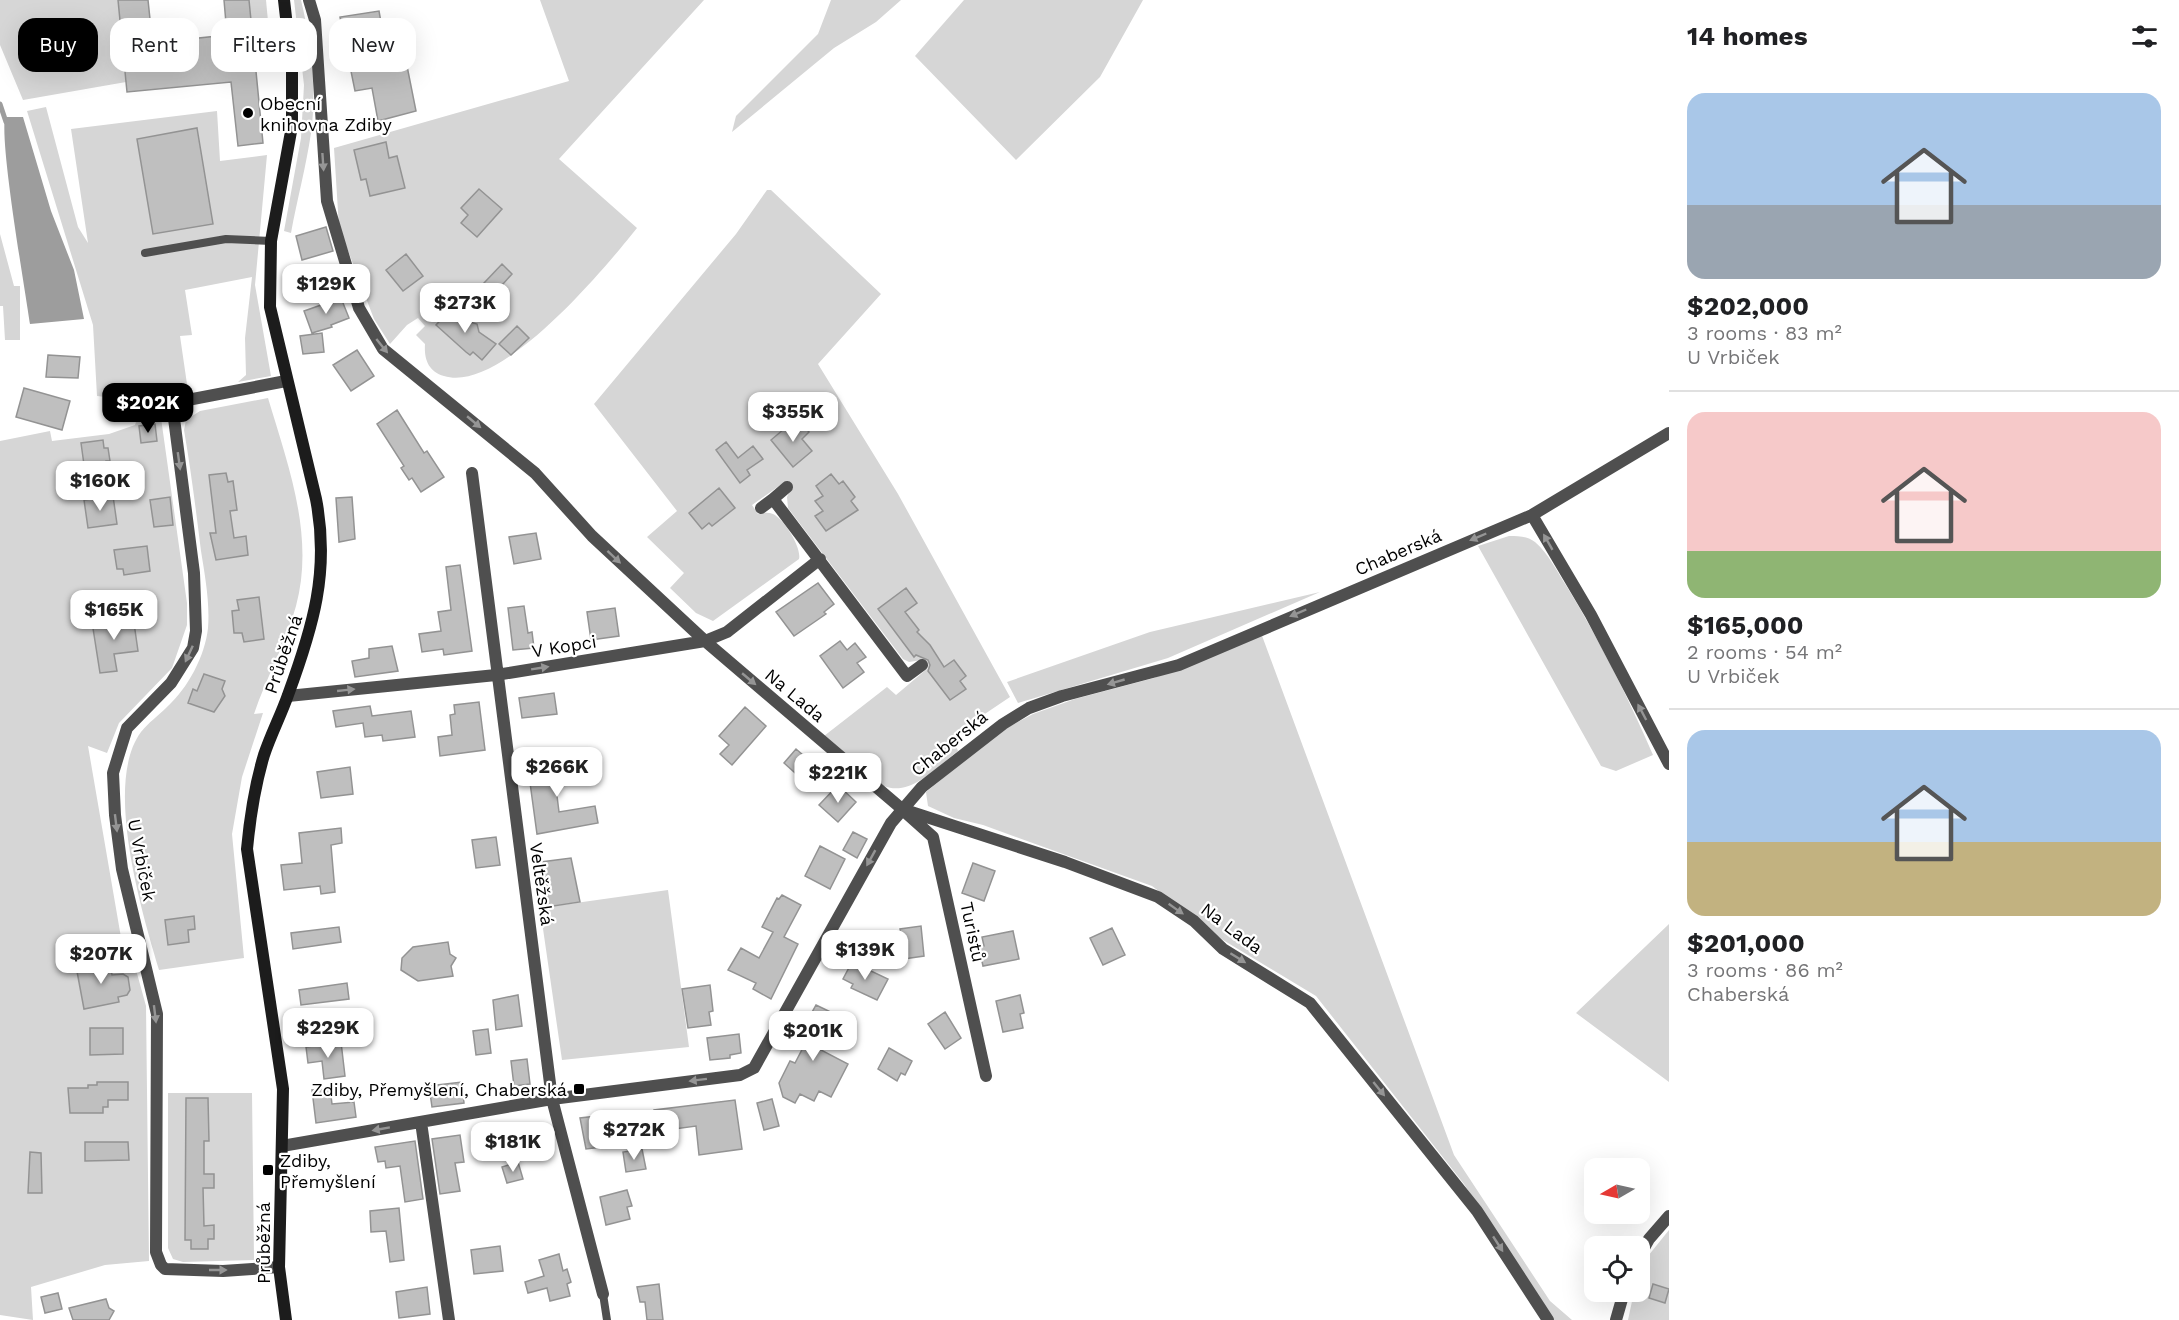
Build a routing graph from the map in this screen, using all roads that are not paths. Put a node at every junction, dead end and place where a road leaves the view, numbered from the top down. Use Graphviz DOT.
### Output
graph roads {
  1 [pos="284,0"];
  2 [pos="309,0"];
  3 [pos="271,241"];
  4 [pos="145,253"];
  5 [pos="286,381"];
  6 [pos="1669,433"];
  7 [pos="472,473"];
  8 [pos="787,487"];
  9 [pos="772,499"];
  10 [pos="761,508"];
  11 [pos="1532,515"];
  12 [pos="820,560"];
  13 [pos="705,641"];
  14 [pos="922,665"];
  15 [pos="496,675"];
  16 [pos="288,696"];
  17 [pos="1669,764"];
  18 [pos="902,809"];
  19 [pos="986,1076"];
  20 [pos="552,1099"];
  21 [pos="421,1122"];
  22 [pos="282,1146"];
  23 [pos="1669,1216"];
  24 [pos="1650,1238"];
  25 [pos="279,1267"];
  26 [pos="603,1294"];
  27 [pos="1621,1302"];
  28 [pos="286,1320"];
  29 [pos="449,1320"];
  30 [pos="607,1320"];
  31 [pos="1548,1320"];
  32 [pos="1616,1320"];
  1 -- 3 [label="street, Průběžná"];
  2 -- 13 [label="street, Na Lada, one-way"];
  3 -- 4 [label="lane"];
  3 -- 5 [label="street, Průběžná"];
  5 -- 16 [label="street, Průběžná"];
  5 -- 25 [label="street, U Vrbiček, one-way"];
  6 -- 11 [label="street, Chaberská"];
  7 -- 15 [label="street, Veltěžská"];
  8 -- 9 [label="street"];
  9 -- 10 [label="street"];
  9 -- 12 [label="street"];
  17 -- 11 [label="street, one-way"];
  11 -- 18 [label="street, Chaberská, one-way"];
  12 -- 13 [label="street, V Kopci"];
  12 -- 14 [label="street"];
  15 -- 13 [label="street, V Kopci, one-way"];
  13 -- 18 [label="street, Na Lada, one-way"];
  16 -- 15 [label="street, V Kopci, one-way"];
  15 -- 20 [label="street, Veltěžská"];
  16 -- 22 [label="street, Průběžná"];
  18 -- 19 [label="street, Turistů"];
  18 -- 20 [label="street, Chaberská, one-way"];
  18 -- 31 [label="street, Na Lada, one-way"];
  20 -- 21 [label="street, Chaberská"];
  20 -- 26 [label="street, Veltěžská"];
  21 -- 22 [label="street, Chaberská, one-way"];
  21 -- 29 [label="street"];
  22 -- 25 [label="street, Průběžná"];
  23 -- 24 [label="street"];
  25 -- 28 [label="street, Průběžná"];
  26 -- 30 [label="lane"];
  27 -- 32 [label="street"];
}
